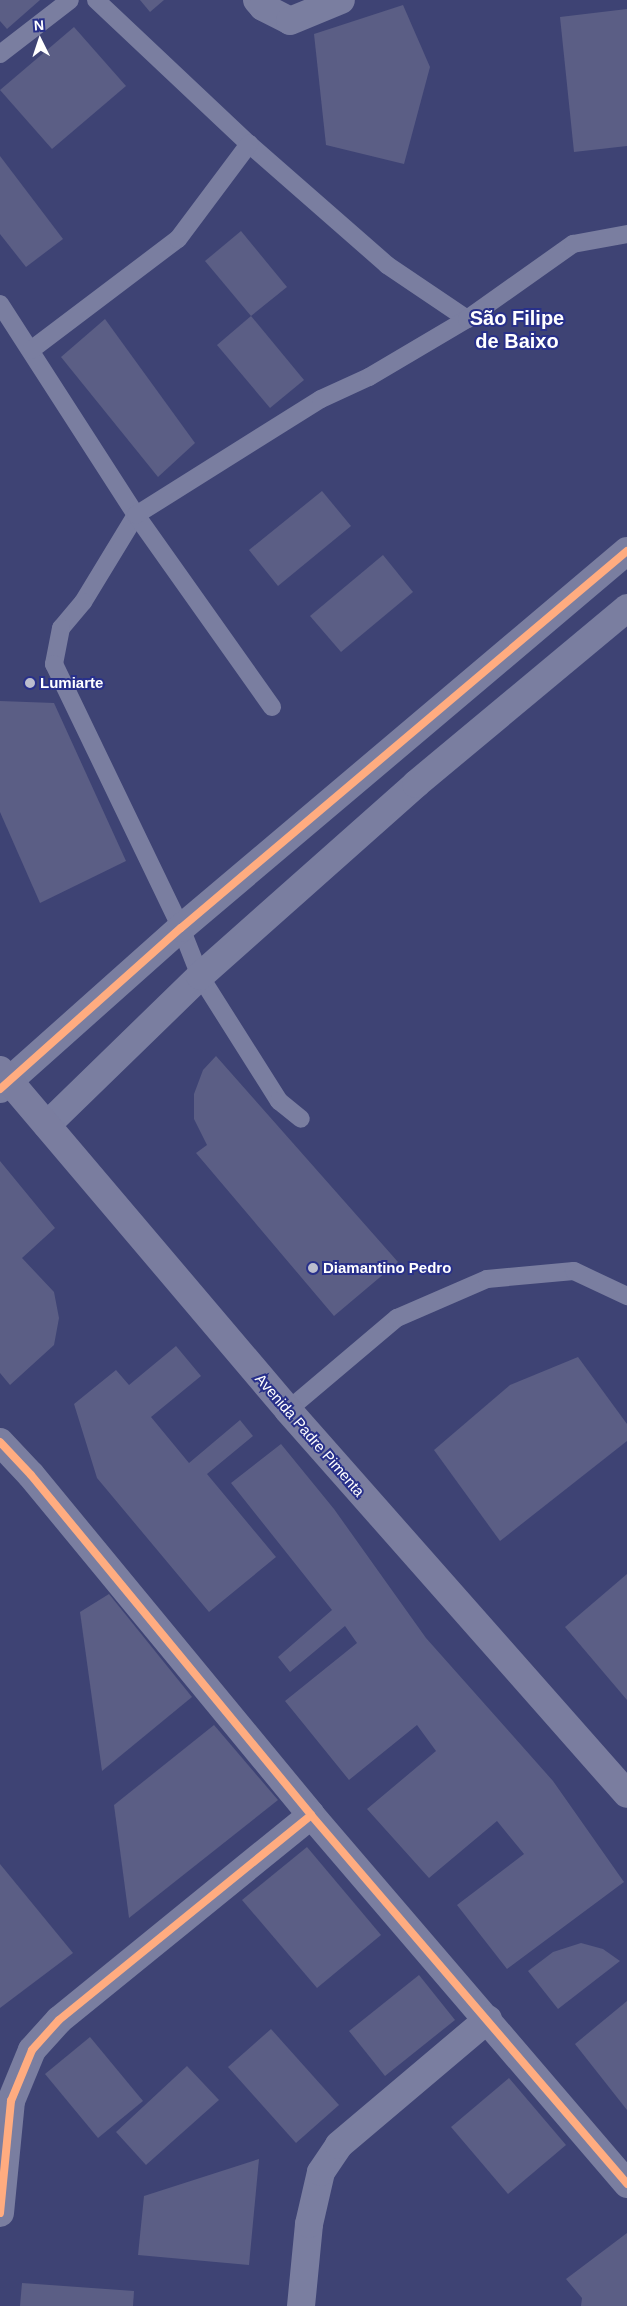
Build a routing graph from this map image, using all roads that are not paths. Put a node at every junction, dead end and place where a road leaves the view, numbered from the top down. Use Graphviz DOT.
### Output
graph roads {
  1 [pos="70,0"];
  2 [pos="96,0"];
  3 [pos="257,0"];
  4 [pos="341,0"];
  5 [pos="0,54"];
  6 [pos="249,144"];
  7 [pos="627,234"];
  8 [pos="0,304"];
  9 [pos="467,319"];
  10 [pos="31,350"];
  11 [pos="136,515"];
  12 [pos="627,551"];
  13 [pos="627,608"];
  14 [pos="272,707"];
  15 [pos="181,928"];
  16 [pos="200,976"];
  17 [pos="3,1080"];
  18 [pos="301,1119"];
  19 [pos="47,1125"];
  20 [pos="627,1296"];
  21 [pos="288,1410"];
  22 [pos="0,1442"];
  23 [pos="627,1794"];
  24 [pos="311,1815"];
  25 [pos="488,2019"];
  26 [pos="627,2184"];
  27 [pos="0,2212"];
  28 [pos="301,2306"];
  1 -- 5 [label="lane"];
  2 -- 6 [label="lane"];
  3 -- 4 [label="street"];
  6 -- 9 [label="lane"];
  6 -- 10 [label="lane"];
  7 -- 9 [label="lane"];
  8 -- 10 [label="lane"];
  9 -- 11 [label="lane"];
  10 -- 11 [label="lane"];
  11 -- 14 [label="lane"];
  11 -- 15 [label="lane"];
  12 -- 15 [label="street"];
  13 -- 16 [label="street"];
  15 -- 16 [label="lane"];
  15 -- 17 [label="street"];
  16 -- 18 [label="lane"];
  16 -- 19 [label="street"];
  17 -- 19 [label="main road, Avenida Padre Pimenta"];
  19 -- 21 [label="main road, Avenida Padre Pimenta"];
  20 -- 21 [label="lane"];
  21 -- 23 [label="main road, Avenida Padre Pimenta"];
  22 -- 24 [label="street"];
  24 -- 25 [label="street"];
  24 -- 27 [label="street"];
  25 -- 26 [label="street"];
  25 -- 28 [label="street"];
}
